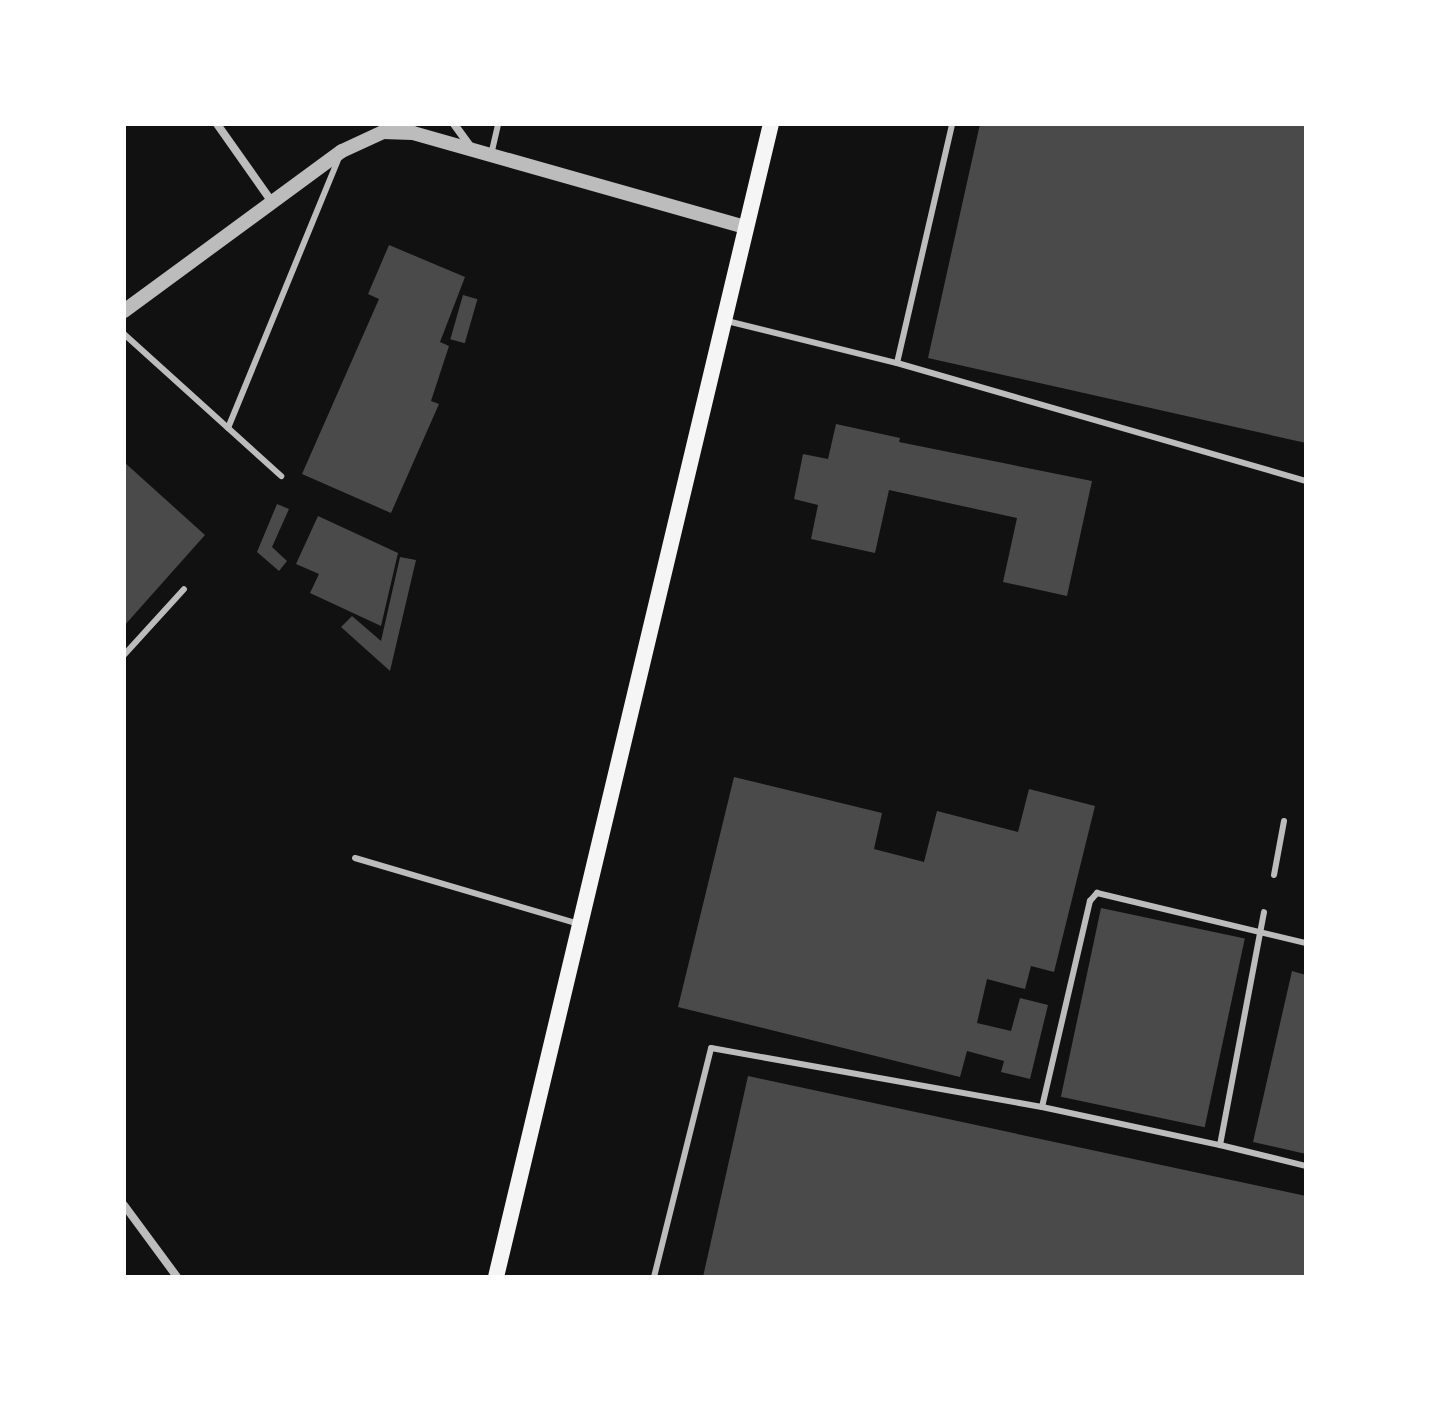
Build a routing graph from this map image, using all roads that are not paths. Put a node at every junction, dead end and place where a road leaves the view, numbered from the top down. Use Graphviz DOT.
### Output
graph roads {
  1 [pos="217,124"];
  2 [pos="454,124"];
  3 [pos="498,124"];
  4 [pos="771,124"];
  5 [pos="952,124"];
  6 [pos="472,149"];
  7 [pos="342,151"];
  8 [pos="491,155"];
  9 [pos="272,202"];
  10 [pos="746,227"];
  11 [pos="124,311"];
  12 [pos="724,320"];
  13 [pos="124,334"];
  14 [pos="897,363"];
  15 [pos="228,428"];
  16 [pos="281,476"];
  17 [pos="1306,481"];
  18 [pos="184,589"];
  19 [pos="124,655"];
  20 [pos="1284,821"];
  21 [pos="355,858"];
  22 [pos="1274,875"];
  23 [pos="1264,912"];
  24 [pos="579,924"];
  25 [pos="1260,932"];
  26 [pos="1306,943"];
  27 [pos="1042,1107"];
  28 [pos="1220,1145"];
  29 [pos="1306,1166"];
  30 [pos="124,1205"];
  31 [pos="177,1277"];
  32 [pos="496,1277"];
  33 [pos="654,1277"];
  1 -- 9 [label="street"];
  2 -- 6 [label="street"];
  3 -- 8 [label="lane"];
  4 -- 10 [label="main road"];
  5 -- 14 [label="lane"];
  6 -- 7 [label="street"];
  6 -- 8 [label="street"];
  7 -- 9 [label="street"];
  7 -- 15 [label="lane"];
  8 -- 10 [label="street"];
  9 -- 11 [label="street"];
  10 -- 12 [label="main road"];
  12 -- 14 [label="lane"];
  12 -- 24 [label="main road"];
  13 -- 15 [label="lane"];
  14 -- 17 [label="lane"];
  15 -- 16 [label="lane"];
  18 -- 19 [label="lane"];
  20 -- 22 [label="lane"];
  21 -- 24 [label="lane"];
  23 -- 25 [label="lane"];
  24 -- 32 [label="main road"];
  25 -- 26 [label="lane"];
  25 -- 27 [label="lane"];
  25 -- 28 [label="lane"];
  27 -- 28 [label="lane"];
  27 -- 33 [label="lane"];
  28 -- 29 [label="lane"];
  30 -- 31 [label="street"];
}
